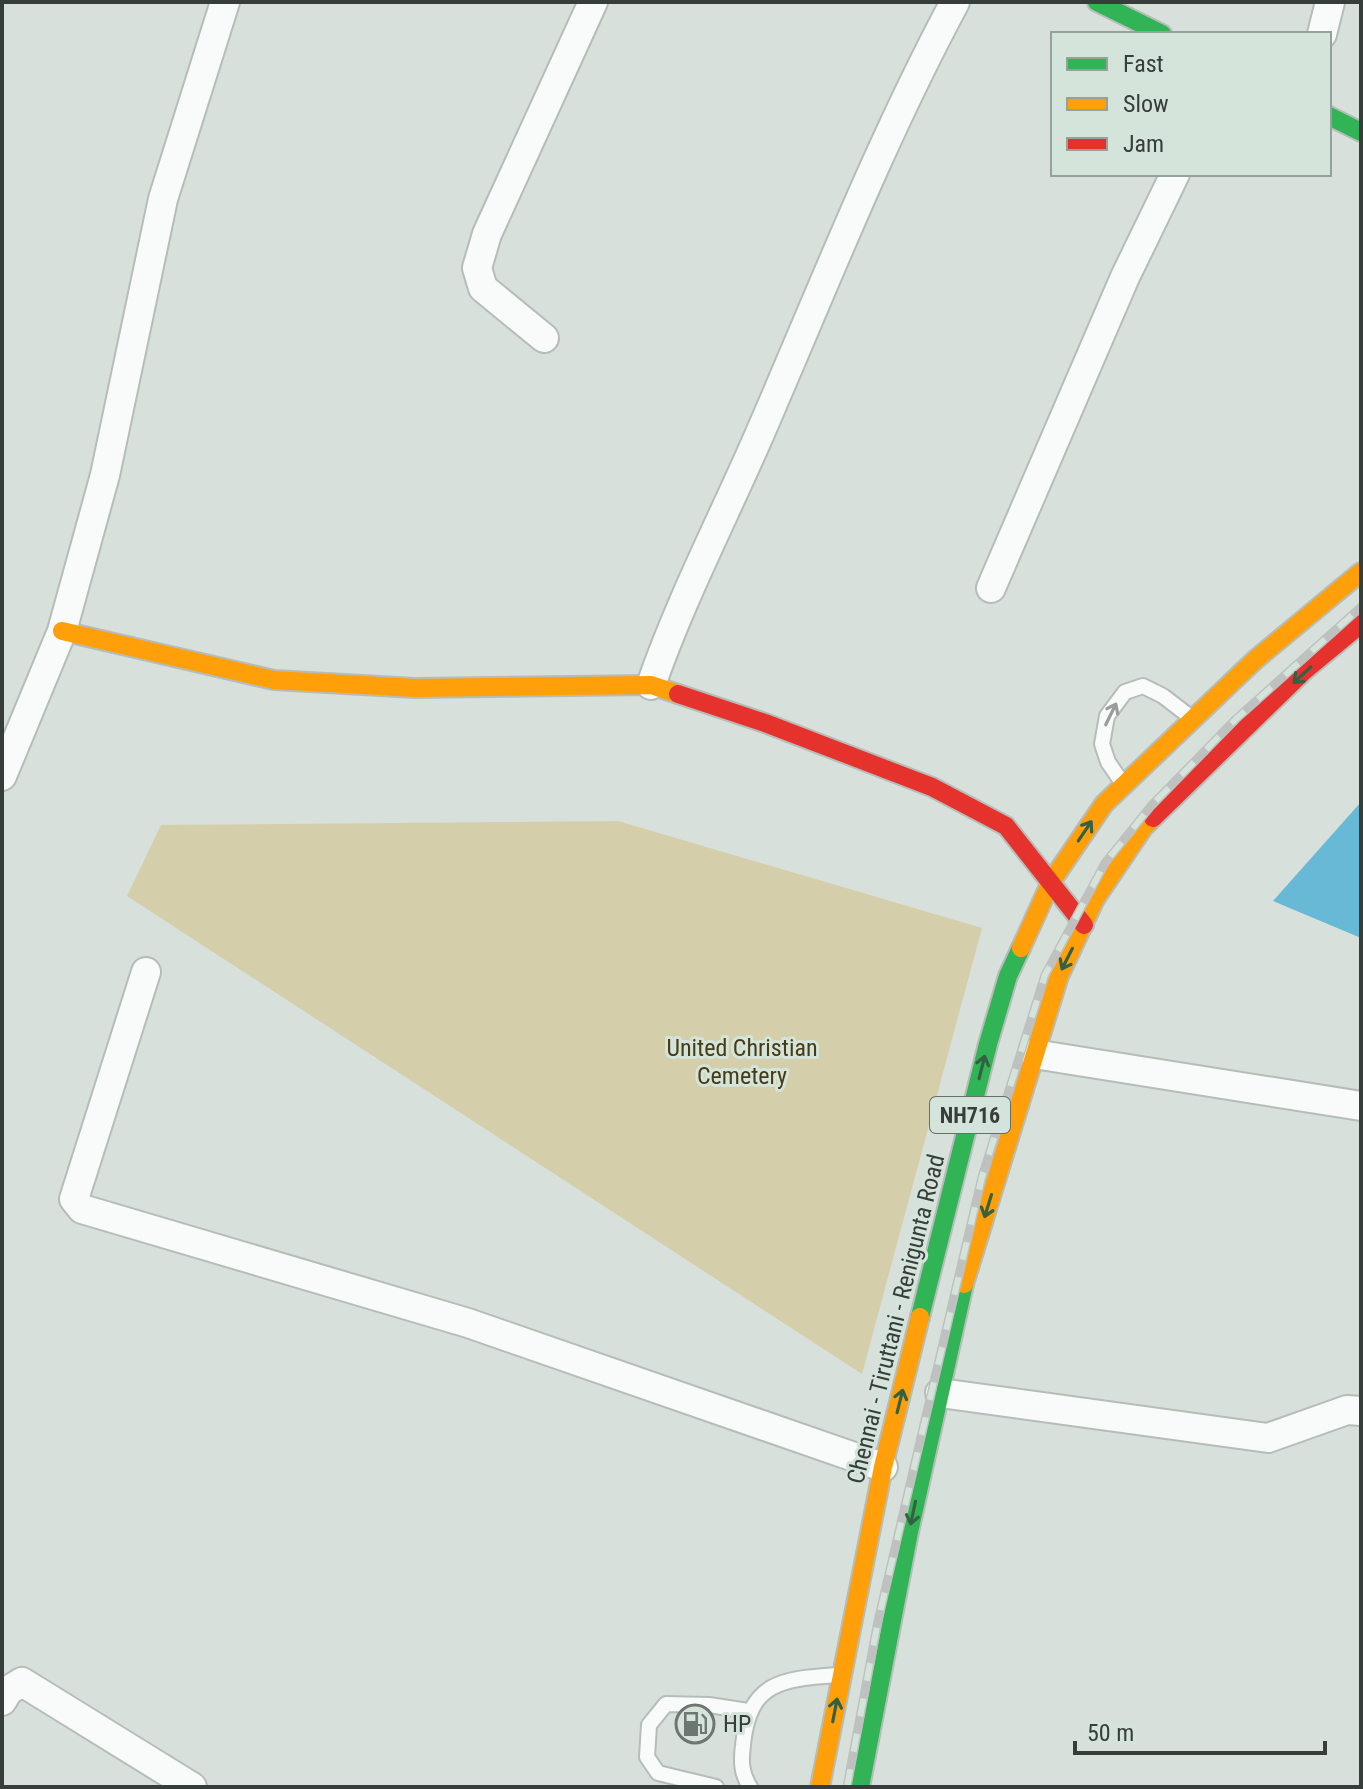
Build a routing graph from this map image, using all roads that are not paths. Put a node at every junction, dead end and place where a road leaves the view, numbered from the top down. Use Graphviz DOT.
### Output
graph roads {
  1 [pos="225,2"];
  2 [pos="593,2"];
  3 [pos="955,2"];
  4 [pos="1097,2"];
  5 [pos="1330,2"];
  6 [pos="1158,32"];
  7 [pos="1322,32"];
  8 [pos="1331,117"];
  9 [pos="1361,132"];
  10 [pos="1174,176"];
  11 [pos="544,338"];
  12 [pos="1361,572"];
  13 [pos="991,588"];
  14 [pos="1361,624"];
  15 [pos="62,631"];
  16 [pos="651,685"];
  17 [pos="1193,719"];
  18 [pos="2,776"];
  19 [pos="1123,785"];
  20 [pos="1051,882"];
  21 [pos="1084,925"];
  22 [pos="146,972"];
  23 [pos="1034,1054"];
  24 [pos="1361,1106"];
  25 [pos="940,1393"];
  26 [pos="1361,1411"];
  27 [pos="883,1467"];
  28 [pos="842,1675"];
  29 [pos="9,1685"];
  30 [pos="748,1711"];
  31 [pos="867,1785"];
  32 [pos="192,1787"];
  33 [pos="716,1787"];
  34 [pos="750,1787"];
  35 [pos="820,1787"];
  1 -- 15 [label="street"];
  2 -- 11 [label="street"];
  3 -- 16 [label="street"];
  4 -- 6 [label="main road"];
  5 -- 7 [label="street"];
  8 -- 9 [label="main road"];
  10 -- 13 [label="street"];
  12 -- 17 [label="main road, Chennai - Tiruttani - Renigunta Road / NH716"];
  14 -- 21 [label="main road, NH716, one-way"];
  15 -- 16 [label="main road"];
  15 -- 18 [label="street"];
  16 -- 20 [label="main road"];
  17 -- 19 [label="main road, Chennai - Tiruttani - Renigunta Road / NH716"];
  19 -- 17 [label="lane, one-way"];
  20 -- 19 [label="main road, Chennai - Tiruttani - Renigunta Road / NH716, one-way"];
  20 -- 21 [label="main road"];
  27 -- 20 [label="main road, Chennai - Tiruttani - Renigunta Road / NH716, one-way"];
  21 -- 23 [label="main road, NH716, one-way"];
  22 -- 27 [label="street"];
  23 -- 24 [label="street"];
  23 -- 25 [label="main road, NH716, one-way"];
  25 -- 26 [label="street"];
  25 -- 31 [label="main road, NH716, one-way"];
  27 -- 28 [label="main road, Chennai - Tiruttani - Renigunta Road / NH716"];
  28 -- 30 [label="lane"];
  35 -- 28 [label="main road, Chennai - Tiruttani - Renigunta Road / NH716, one-way"];
  29 -- 32 [label="street"];
  30 -- 33 [label="lane"];
  30 -- 34 [label="lane"];
}
